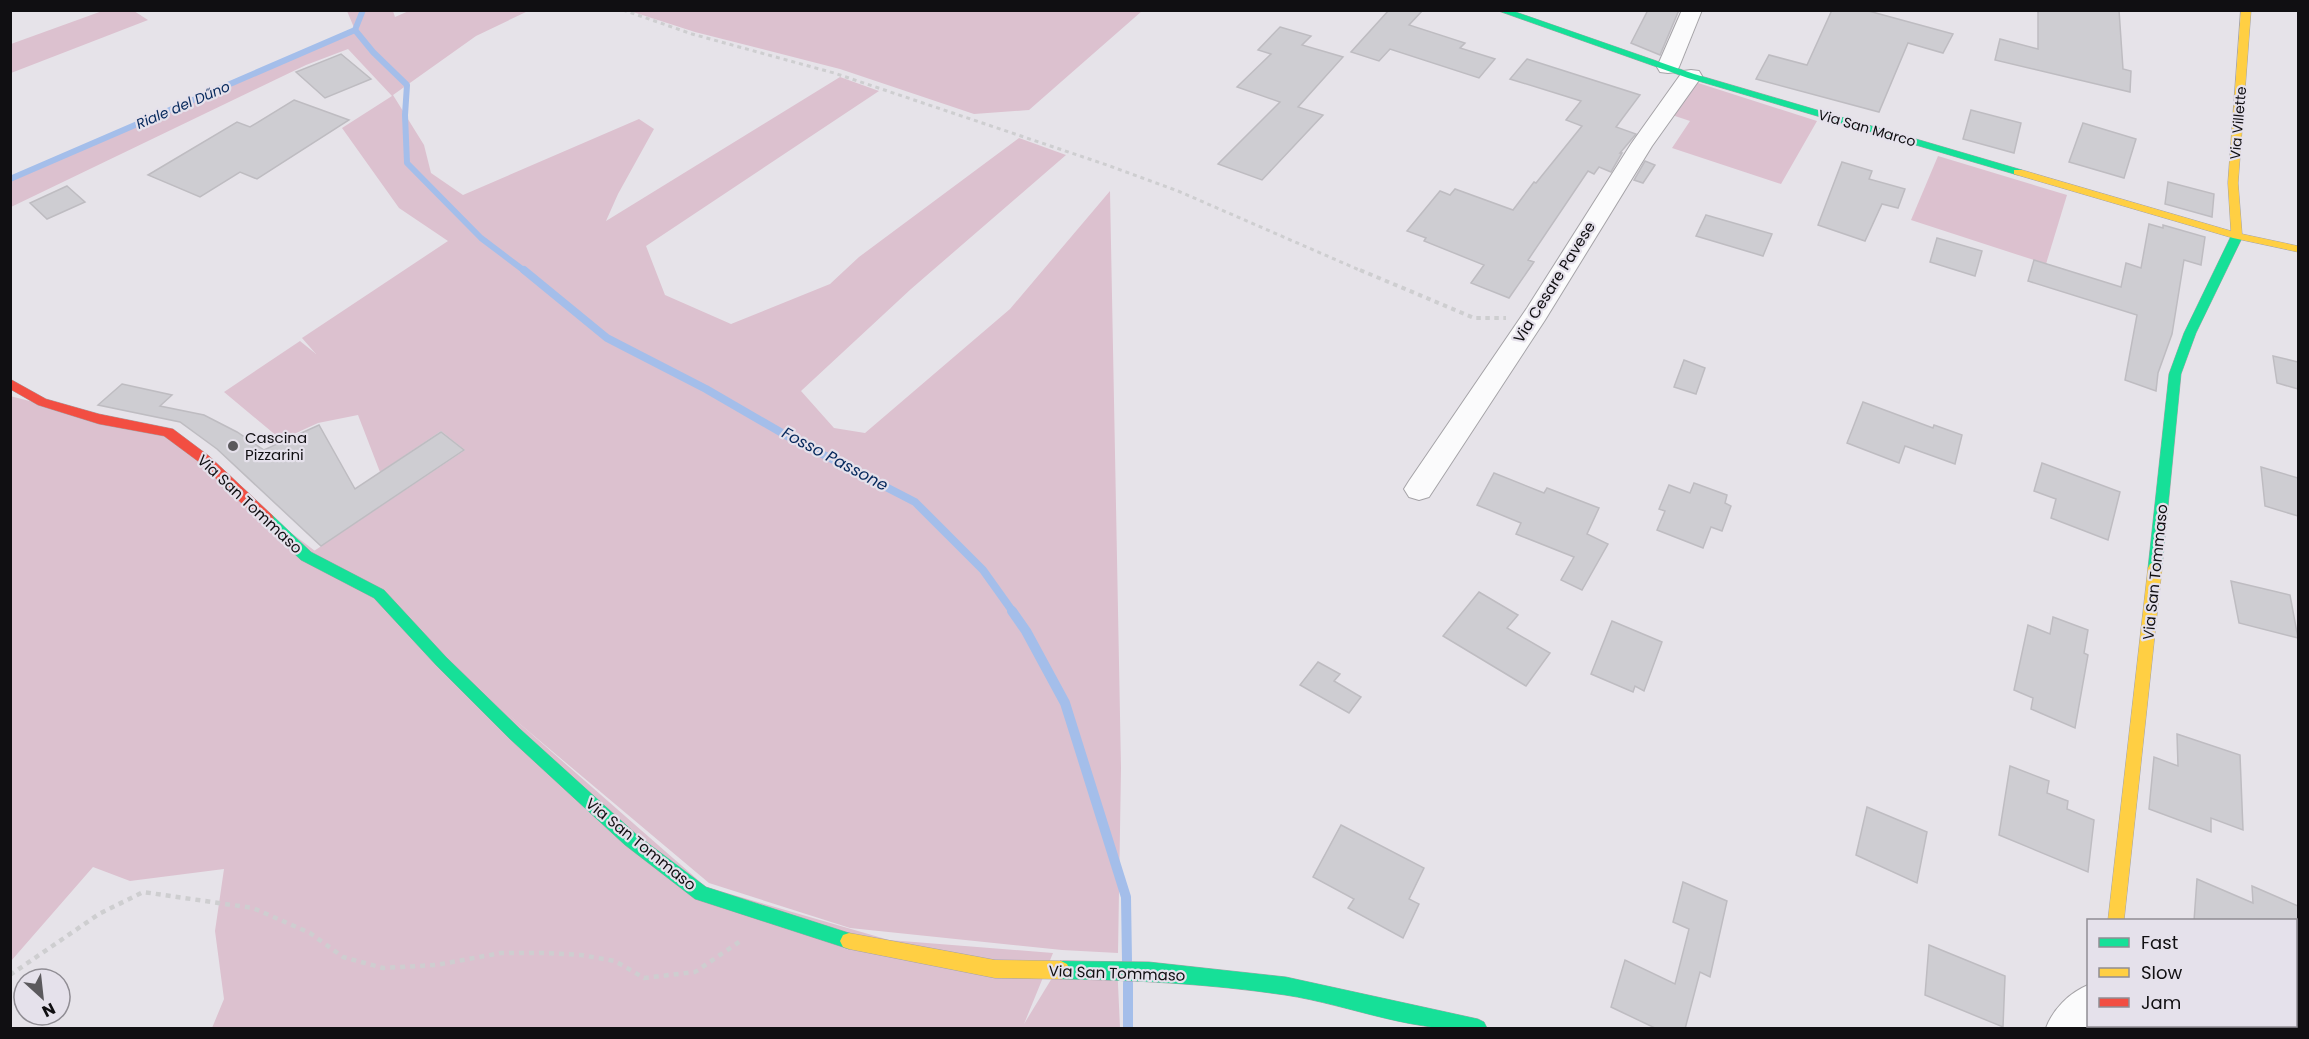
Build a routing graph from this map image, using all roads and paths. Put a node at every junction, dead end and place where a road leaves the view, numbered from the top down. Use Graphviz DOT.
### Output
graph roads {
  1 [pos="623,10"];
  2 [pos="1500,10"];
  3 [pos="1692,10"];
  4 [pos="2246,10"];
  5 [pos="1680,72"];
  6 [pos="2237,236"];
  7 [pos="2298,249"];
  8 [pos="1536,314"];
  9 [pos="10,383"];
  10 [pos="1419,489"];
  11 [pos="778,919"];
  12 [pos="2116,919"];
  13 [pos="10,975"];
  14 [pos="2087,1006"];
  15 [pos="1478,1029"];
  16 [pos="2066,1029"];
  1 -- 8 [label="path"];
  2 -- 5 [label="street, Via San Marco"];
  3 -- 5 [label="street, Via Cesare Pavese"];
  4 -- 6 [label="street, Via Villette"];
  5 -- 6 [label="street, Via San Marco"];
  5 -- 8 [label="street, Via Cesare Pavese"];
  6 -- 7 [label="street, Via San Marco"];
  6 -- 12 [label="street, Via San Tommaso"];
  8 -- 10 [label="street, Via Cesare Pavese"];
  9 -- 11 [label="street, Via San Tommaso"];
  11 -- 13 [label="path"];
  11 -- 15 [label="street, Via San Tommaso"];
  14 -- 16 [label="street"];
}
